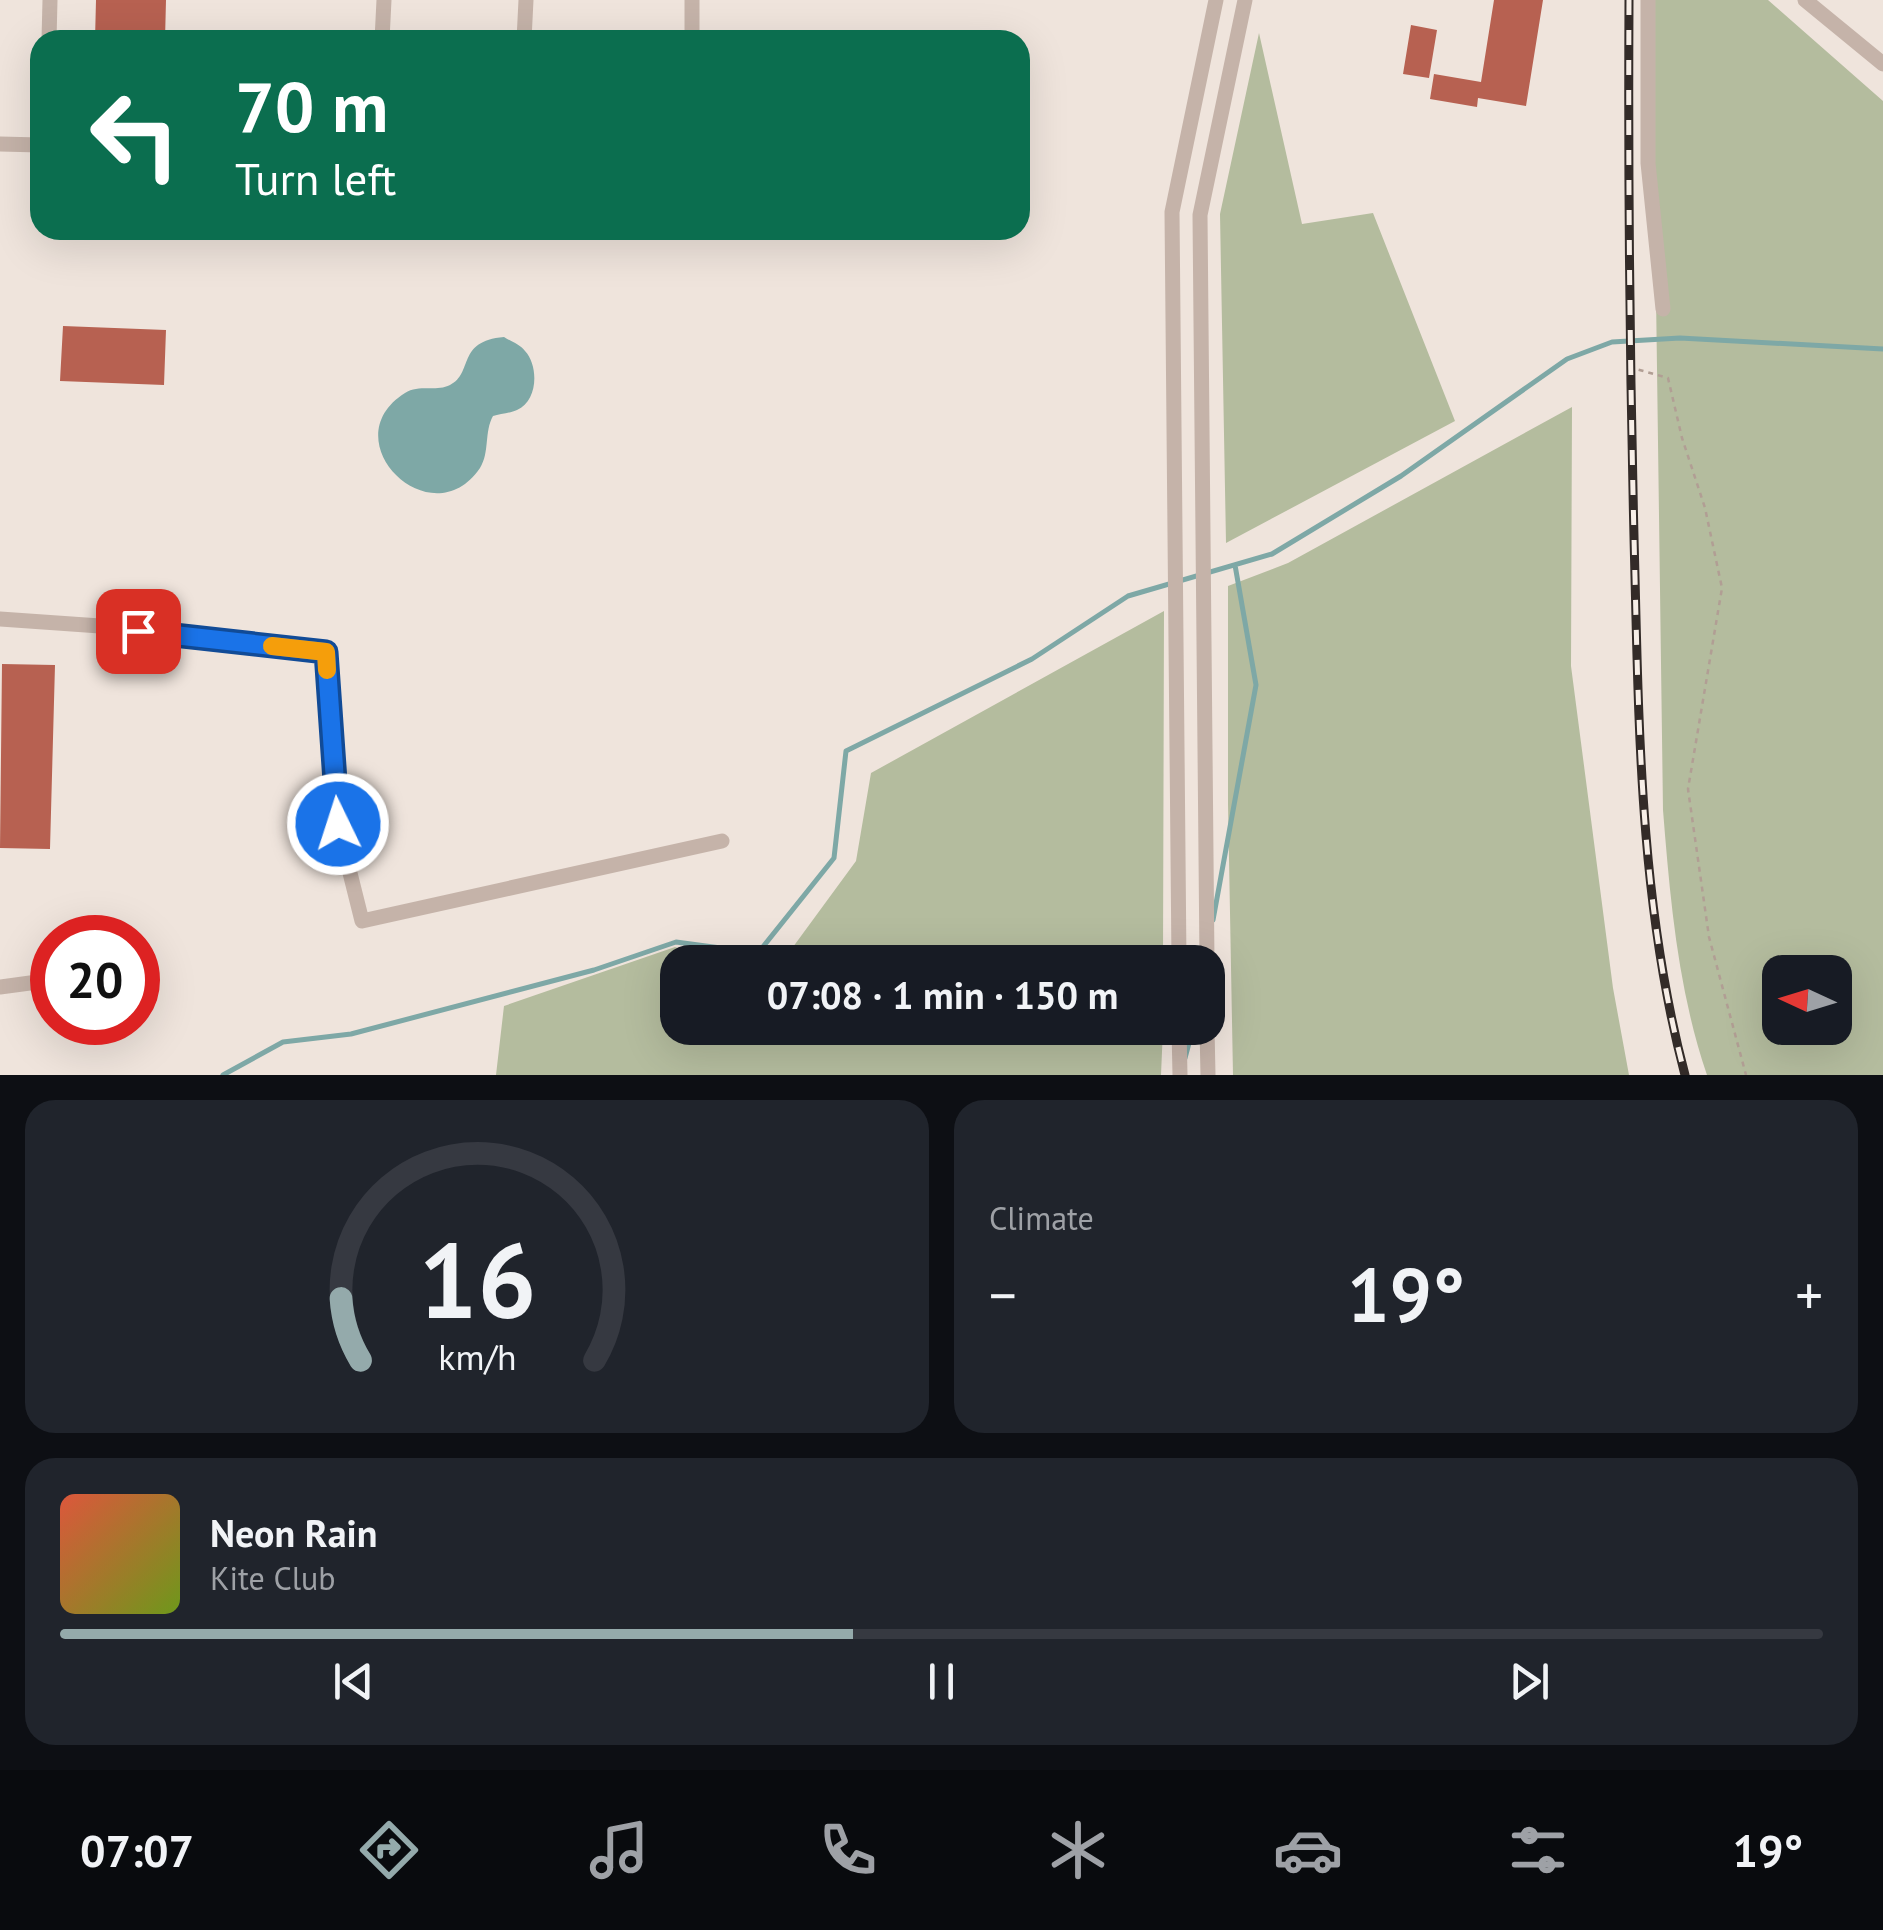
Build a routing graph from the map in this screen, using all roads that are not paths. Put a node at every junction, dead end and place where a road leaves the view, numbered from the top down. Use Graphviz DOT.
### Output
graph roads {
  1 [pos="50,0"];
  2 [pos="384,0"];
  3 [pos="526,0"];
  4 [pos="692,0"];
  5 [pos="1216,0"];
  6 [pos="1245,0"];
  7 [pos="1648,0"];
  8 [pos="1805,0"];
  9 [pos="48,30"];
  10 [pos="382,30"];
  11 [pos="524,30"];
  12 [pos="692,30"];
  13 [pos="1883,64"];
  14 [pos="0,144"];
  15 [pos="30,146"];
  16 [pos="1663,309"];
  17 [pos="0,619"];
  18 [pos="722,842"];
  19 [pos="1179,945"];
  20 [pos="1207,945"];
  21 [pos="30,983"];
  22 [pos="0,987"];
  23 [pos="1179,1045"];
  24 [pos="1207,1045"];
  25 [pos="1180,1075"];
  26 [pos="1208,1075"];
  1 -- 9 [label="street"];
  2 -- 10 [label="street"];
  3 -- 11 [label="street"];
  4 -- 12 [label="street"];
  5 -- 19 [label="street"];
  6 -- 20 [label="street"];
  7 -- 16 [label="street"];
  8 -- 13 [label="street"];
  14 -- 15 [label="street"];
  17 -- 18 [label="street"];
  21 -- 22 [label="street"];
  23 -- 25 [label="street"];
  24 -- 26 [label="street"];
}
